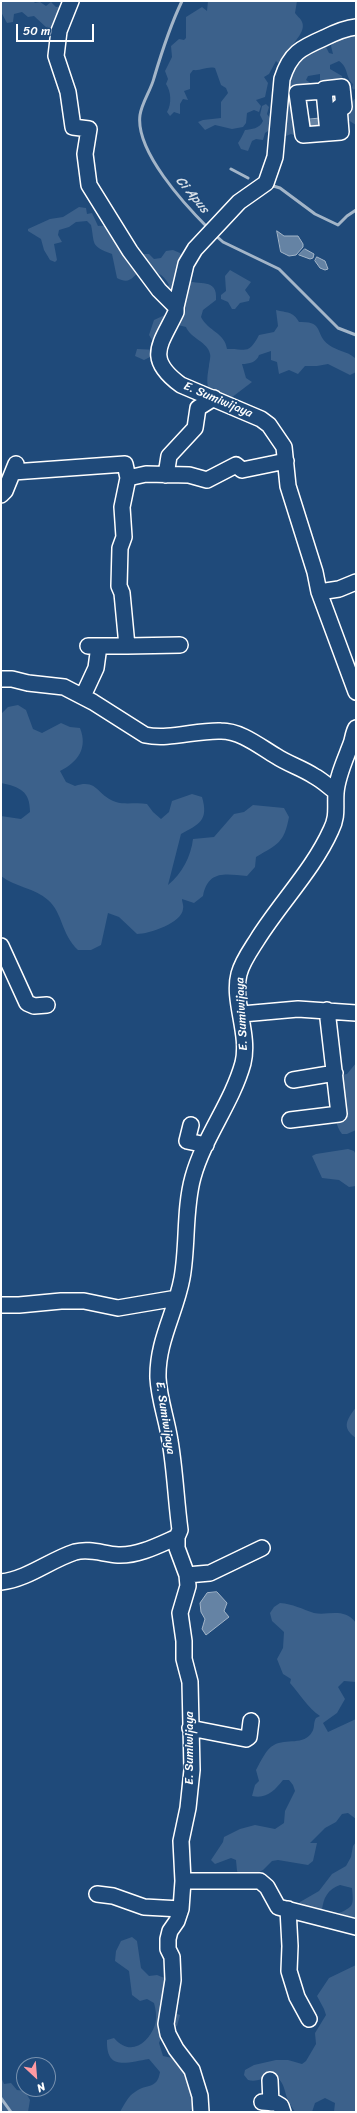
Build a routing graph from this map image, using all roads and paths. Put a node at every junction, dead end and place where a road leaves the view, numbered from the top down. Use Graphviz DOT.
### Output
graph roads {
  1 [pos="71,1"];
  2 [pos="356,27"];
  3 [pos="330,111"];
  4 [pos="301,119"];
  5 [pos="176,307"];
  6 [pos="214,398"];
  7 [pos="286,461"];
  8 [pos="166,475"];
  9 [pos="128,478"];
  10 [pos="1,495"];
  11 [pos="356,582"];
  12 [pos="319,592"];
  13 [pos="180,645"];
  14 [pos="128,646"];
  15 [pos="1,679"];
  16 [pos="356,692"];
  17 [pos="83,696"];
  18 [pos="356,728"];
  19 [pos="351,757"];
  20 [pos="336,792"];
  21 [pos="1,946"];
  22 [pos="46,1004"];
  23 [pos="327,1010"];
  24 [pos="356,1013"];
  25 [pos="242,1014"];
  26 [pos="335,1073"];
  27 [pos="293,1080"];
  28 [pos="290,1120"];
  29 [pos="191,1125"];
  30 [pos="206,1145"];
  31 [pos="178,1298"];
  32 [pos="1,1305"];
  33 [pos="177,1537"];
  34 [pos="262,1548"];
  35 [pos="188,1575"];
  36 [pos="1,1582"];
  37 [pos="251,1721"];
  38 [pos="190,1728"];
  39 [pos="183,1881"];
  40 [pos="97,1894"];
  41 [pos="181,1909"];
  42 [pos="288,1909"];
  43 [pos="356,1927"];
  44 [pos="309,2019"];
  45 [pos="270,2080"];
  46 [pos="201,2112"];
  47 [pos="283,2112"];
  1 -- 5 [label="street"];
  2 -- 5 [label="street, E. Sumiwijaya"];
  3 -- 4 [label="street"];
  3 -- 4 [label="street"];
  3 -- 4 [label="street"];
  5 -- 6 [label="street, E. Sumiwijaya"];
  6 -- 7 [label="street, E. Sumiwijaya"];
  6 -- 8 [label="street"];
  7 -- 8 [label="street"];
  7 -- 12 [label="street, E. Sumiwijaya"];
  8 -- 9 [label="street"];
  9 -- 10 [label="street"];
  9 -- 14 [label="street"];
  11 -- 12 [label="street"];
  12 -- 16 [label="street, E. Sumiwijaya"];
  13 -- 14 [label="street"];
  14 -- 17 [label="street"];
  15 -- 17 [label="street"];
  17 -- 20 [label="street"];
  18 -- 19 [label="street, E. Sumiwijaya"];
  19 -- 20 [label="street, E. Sumiwijaya"];
  20 -- 25 [label="street, E. Sumiwijaya"];
  21 -- 22 [label="street"];
  23 -- 24 [label="street"];
  23 -- 25 [label="street"];
  23 -- 26 [label="street"];
  25 -- 30 [label="street, E. Sumiwijaya"];
  26 -- 27 [label="street"];
  26 -- 28 [label="street"];
  29 -- 30 [label="street"];
  30 -- 31 [label="street, E. Sumiwijaya"];
  31 -- 32 [label="street"];
  31 -- 33 [label="street, E. Sumiwijaya"];
  33 -- 35 [label="street, E. Sumiwijaya"];
  33 -- 36 [label="street"];
  34 -- 35 [label="street"];
  35 -- 38 [label="street, E. Sumiwijaya"];
  37 -- 38 [label="street"];
  38 -- 39 [label="street, E. Sumiwijaya"];
  39 -- 41 [label="street, E. Sumiwijaya"];
  39 -- 42 [label="street"];
  40 -- 41 [label="street"];
  41 -- 46 [label="street, E. Sumiwijaya"];
  42 -- 43 [label="street"];
  42 -- 44 [label="street"];
  45 -- 47 [label="street"];
}
